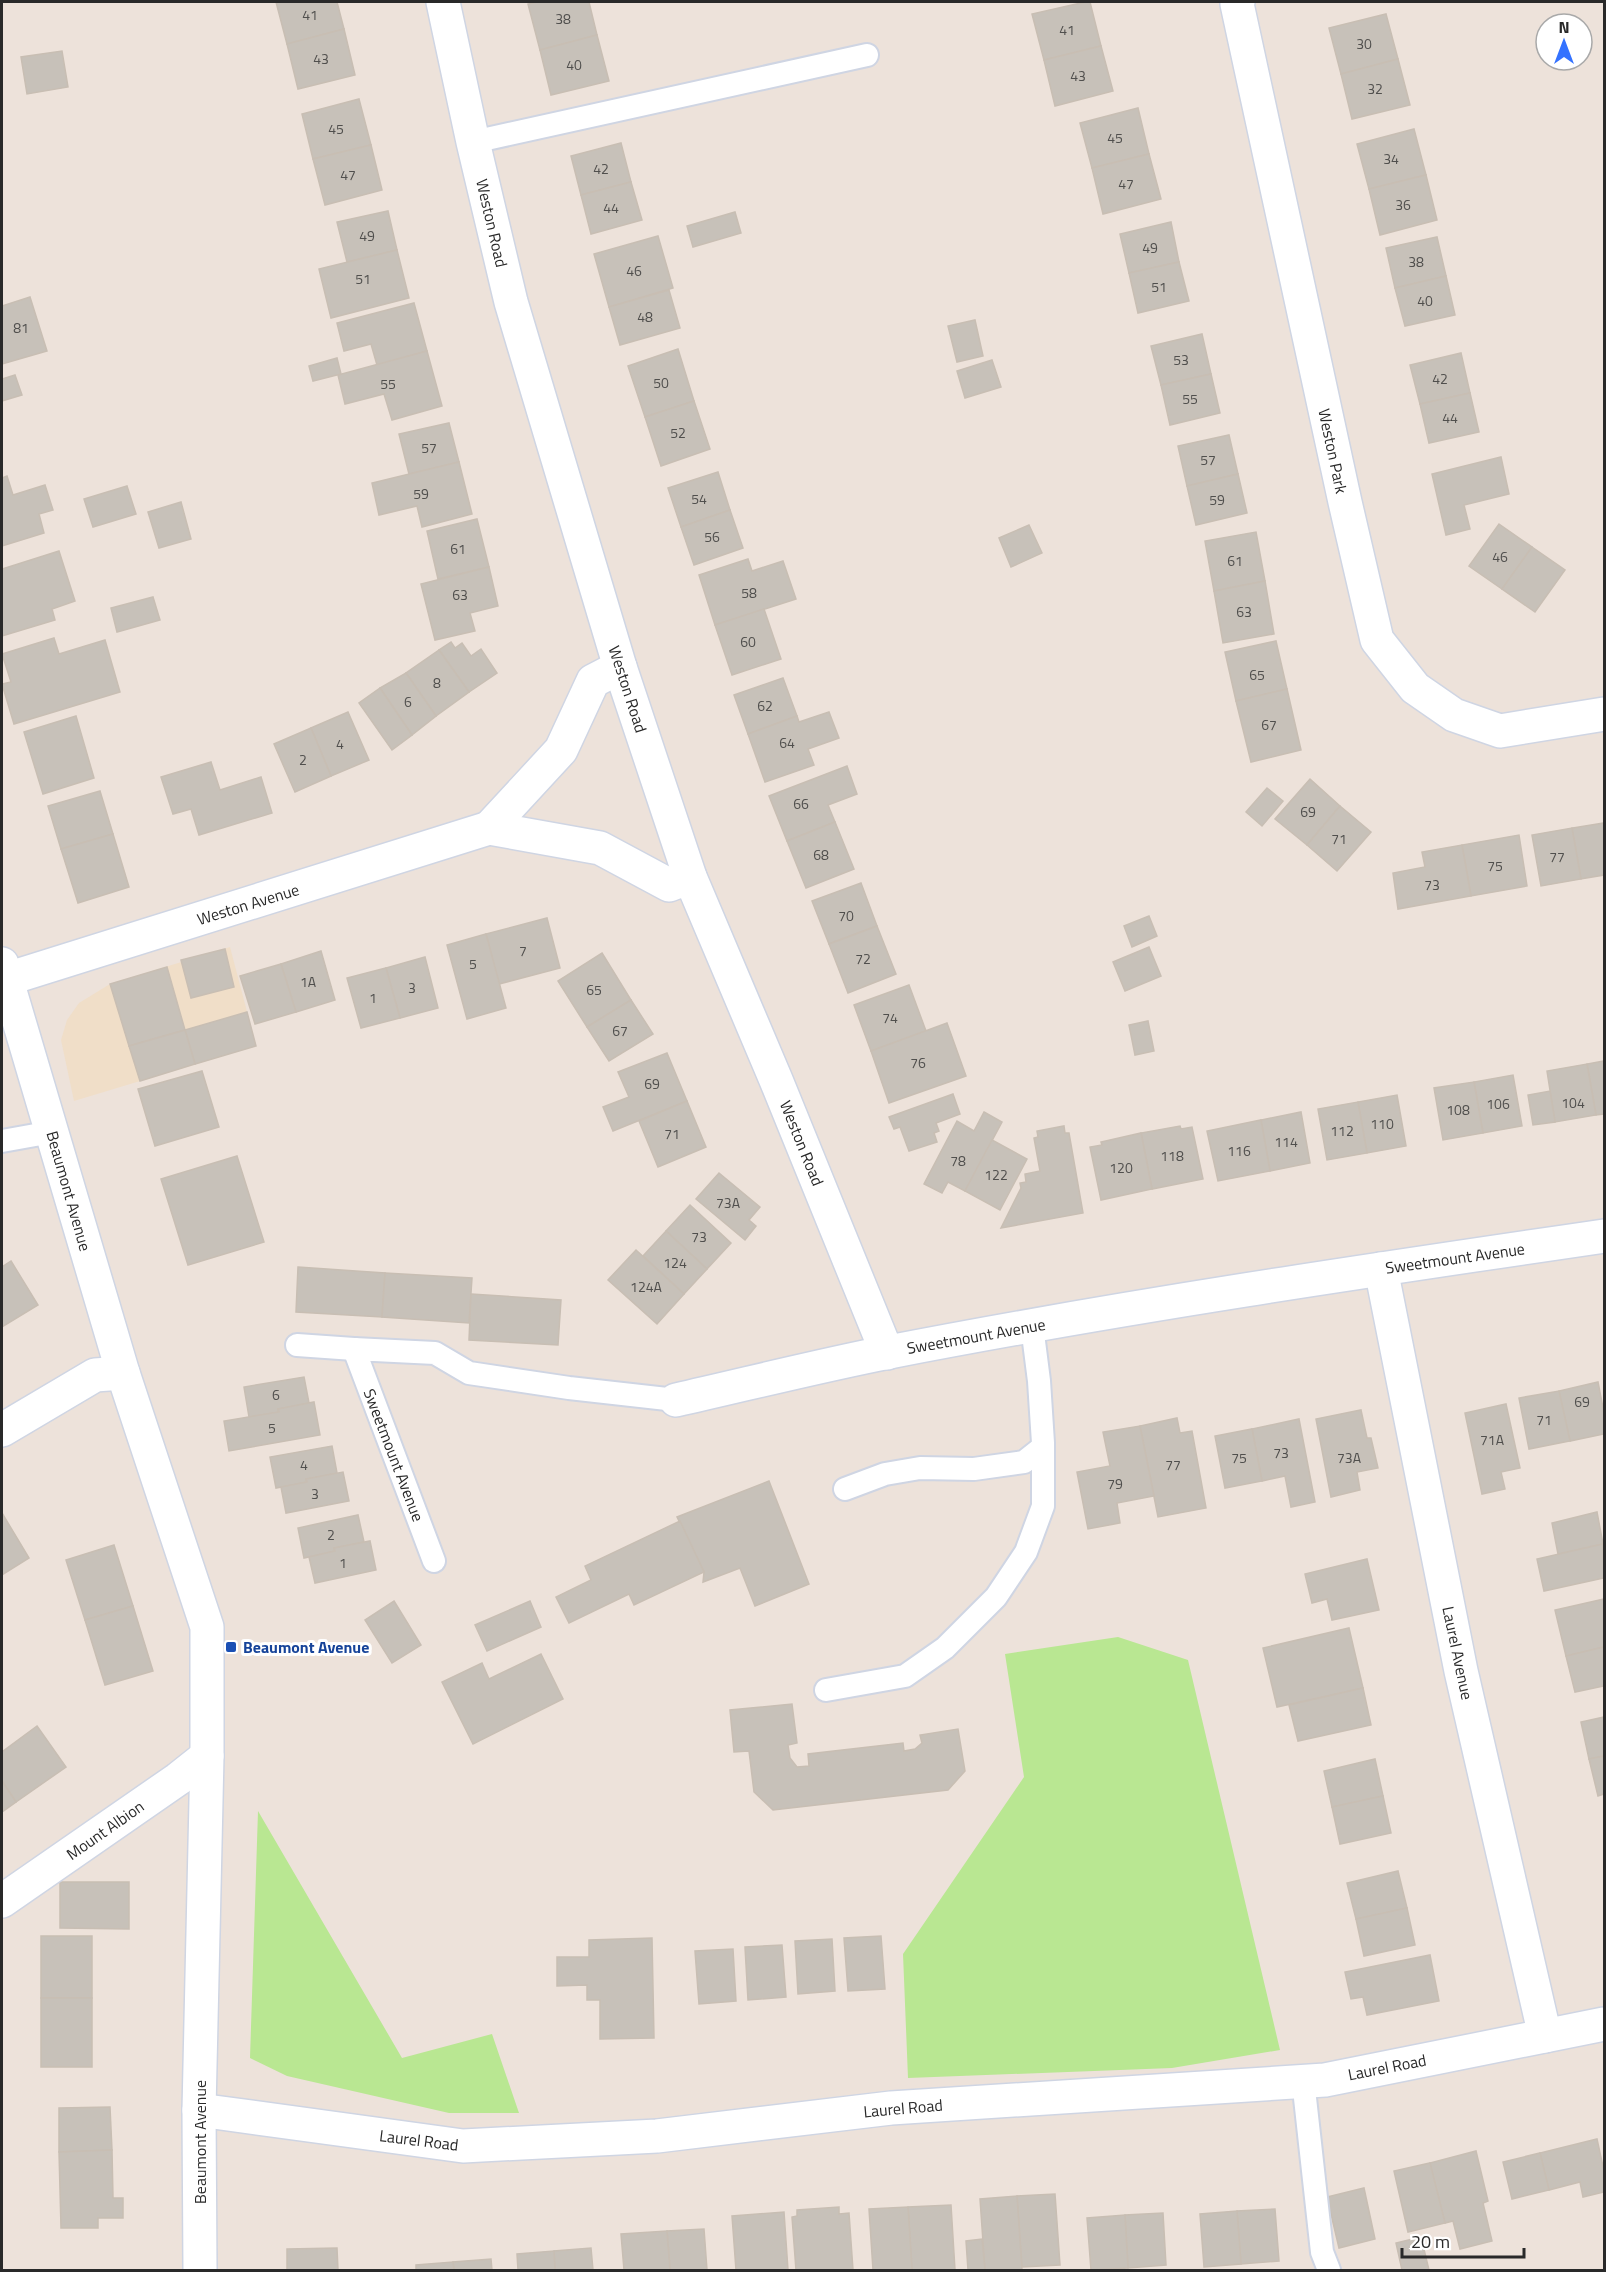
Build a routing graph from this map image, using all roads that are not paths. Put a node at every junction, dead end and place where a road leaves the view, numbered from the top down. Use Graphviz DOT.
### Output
graph roads {
  1 [pos="443,2"];
  2 [pos="1236,2"];
  3 [pos="867,55"];
  4 [pos="473,142"];
  5 [pos="620,667"];
  6 [pos="1605,714"];
  7 [pos="489,828"];
  8 [pos="690,877"];
  9 [pos="4,972"];
  10 [pos="52,1132"];
  11 [pos="2,1141"];
  12 [pos="1605,1236"];
  13 [pos="1381,1269"];
  14 [pos="1032,1326"];
  15 [pos="297,1345"];
  16 [pos="354,1349"];
  17 [pos="887,1353"];
  18 [pos="123,1372"];
  19 [pos="676,1400"];
  20 [pos="2,1430"];
  21 [pos="1042,1447"];
  22 [pos="845,1489"];
  23 [pos="434,1561"];
  24 [pos="826,1690"];
  25 [pos="207,1756"];
  26 [pos="2,1901"];
  27 [pos="1605,2024"];
  28 [pos="1545,2036"];
  29 [pos="1303,2080"];
  30 [pos="200,2110"];
  31 [pos="200,2271"];
  32 [pos="1329,2271"];
  1 -- 4 [label="street, Weston Road"];
  2 -- 6 [label="street, Weston Park"];
  3 -- 4 [label="lane"];
  4 -- 5 [label="street, Weston Road"];
  5 -- 7 [label="street, Weston Avenue"];
  5 -- 8 [label="street, Weston Road"];
  7 -- 8 [label="street, Weston Avenue"];
  7 -- 9 [label="street, Weston Avenue"];
  8 -- 17 [label="street, Weston Road"];
  9 -- 10 [label="street, Beaumont Avenue"];
  10 -- 11 [label="lane"];
  10 -- 18 [label="street, Beaumont Avenue"];
  12 -- 13 [label="street, Sweetmount Avenue"];
  13 -- 14 [label="street, Sweetmount Avenue"];
  13 -- 28 [label="street, Laurel Avenue"];
  14 -- 17 [label="street, Sweetmount Avenue"];
  14 -- 21 [label="lane"];
  15 -- 16 [label="lane, Sweetmount Avenue"];
  16 -- 19 [label="lane, Sweetmount Avenue"];
  16 -- 23 [label="lane, Sweetmount Avenue"];
  17 -- 19 [label="street, Sweetmount Avenue"];
  18 -- 20 [label="street"];
  18 -- 25 [label="street, Beaumont Avenue"];
  21 -- 22 [label="lane"];
  21 -- 24 [label="lane"];
  25 -- 26 [label="street, Mount Albion"];
  25 -- 30 [label="street, Beaumont Avenue"];
  27 -- 28 [label="street, Laurel Road"];
  28 -- 29 [label="street, Laurel Road"];
  29 -- 30 [label="street, Laurel Road"];
  29 -- 32 [label="lane"];
  30 -- 31 [label="street, Beaumont Avenue"];
}
